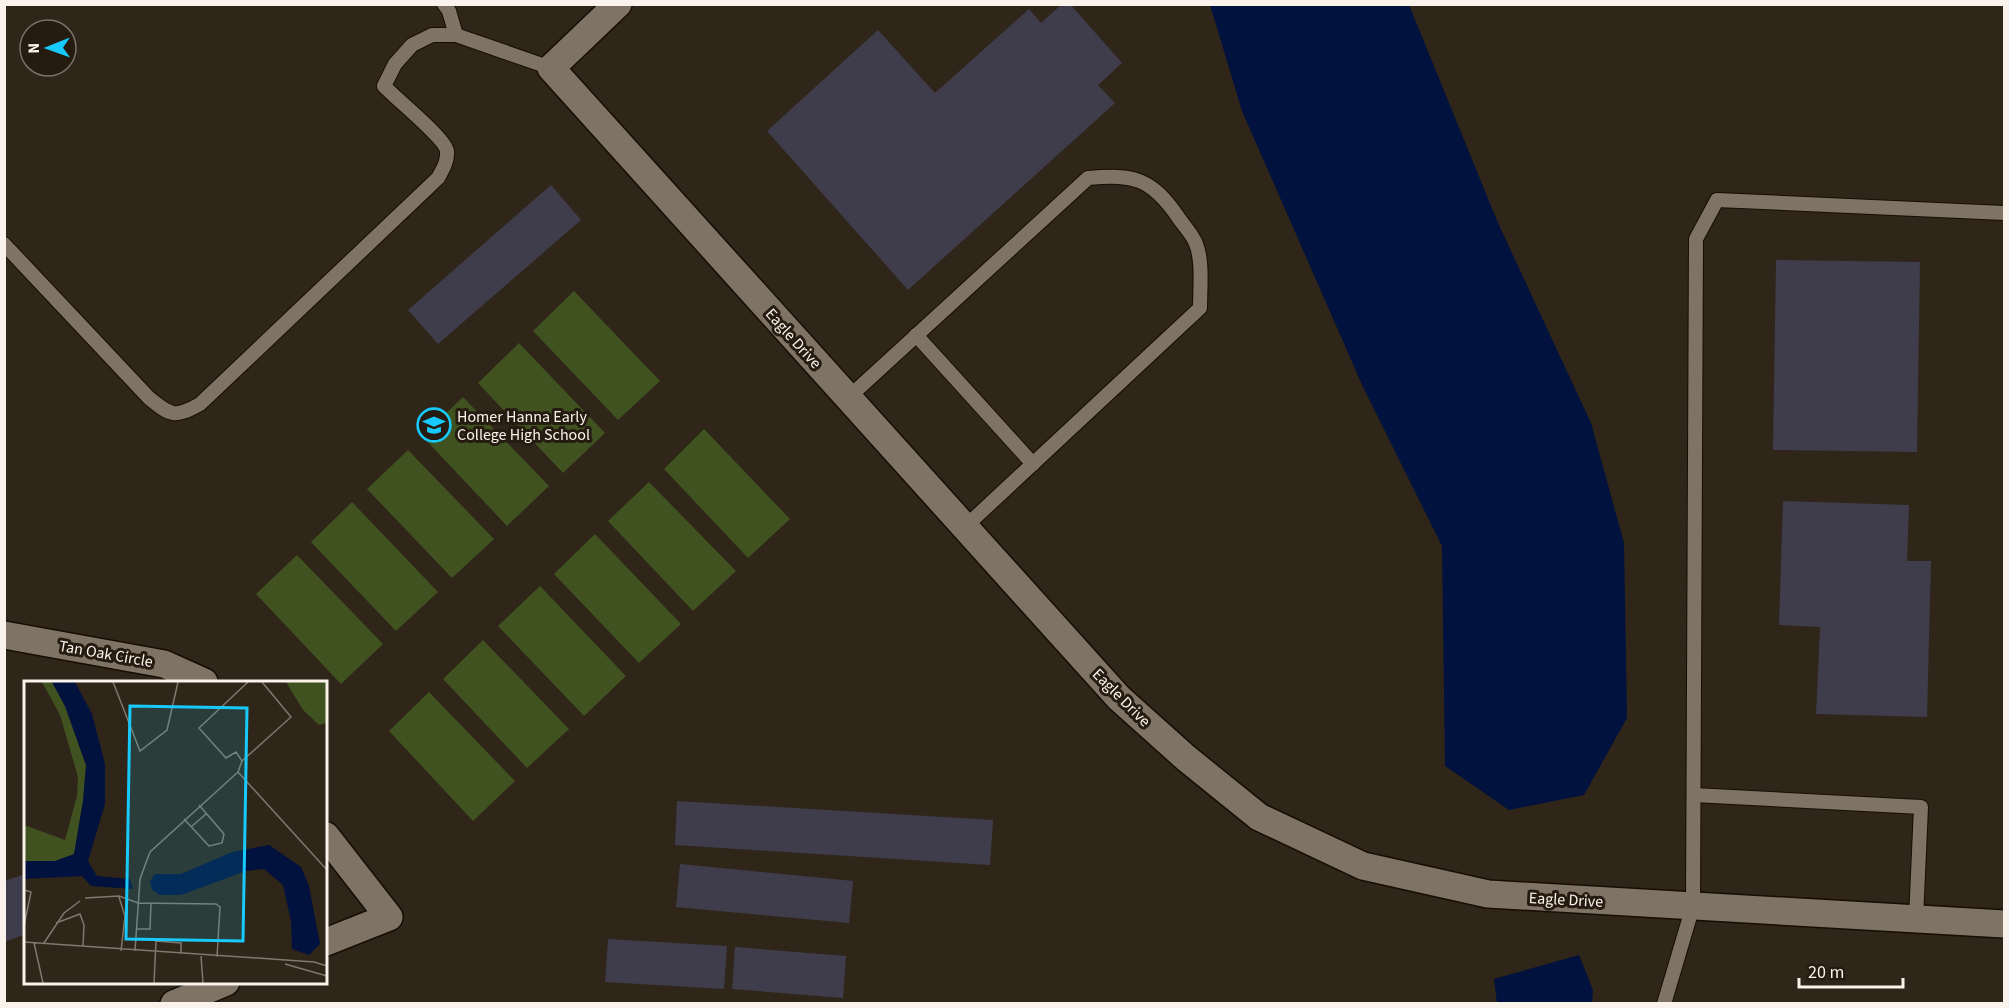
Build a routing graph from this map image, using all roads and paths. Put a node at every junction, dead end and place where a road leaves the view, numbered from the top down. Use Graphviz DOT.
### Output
graph roads {
  1 [pos="444,4"];
  2 [pos="618,4"];
  3 [pos="456,35"];
  4 [pos="551,68"];
  5 [pos="2004,213"];
  6 [pos="4,244"];
  7 [pos="916,335"];
  8 [pos="848,398"];
  9 [pos="1033,464"];
  10 [pos="965,527"];
  11 [pos="4,635"];
  12 [pos="202,681"];
  13 [pos="1694,795"];
  14 [pos="327,837"];
  15 [pos="1693,906"];
  16 [pos="1916,919"];
  17 [pos="2004,924"];
  18 [pos="327,942"];
  19 [pos="221,984"];
  20 [pos="174,1004"];
  21 [pos="1664,1004"];
  1 -- 3 [label="lane"];
  2 -- 4 [label="street"];
  3 -- 4 [label="lane"];
  3 -- 6 [label="lane"];
  4 -- 8 [label="street, Eagle Drive"];
  5 -- 13 [label="lane"];
  7 -- 8 [label="lane"];
  7 -- 9 [label="lane"];
  7 -- 9 [label="lane"];
  8 -- 10 [label="street, Eagle Drive"];
  9 -- 10 [label="lane"];
  10 -- 15 [label="street, Eagle Drive"];
  11 -- 12 [label="street, Tan Oak Circle"];
  13 -- 15 [label="lane"];
  13 -- 16 [label="lane"];
  14 -- 18 [label="street"];
  15 -- 16 [label="street, Eagle Drive"];
  15 -- 21 [label="lane"];
  16 -- 17 [label="street, Eagle Drive"];
  19 -- 20 [label="street"];
}
